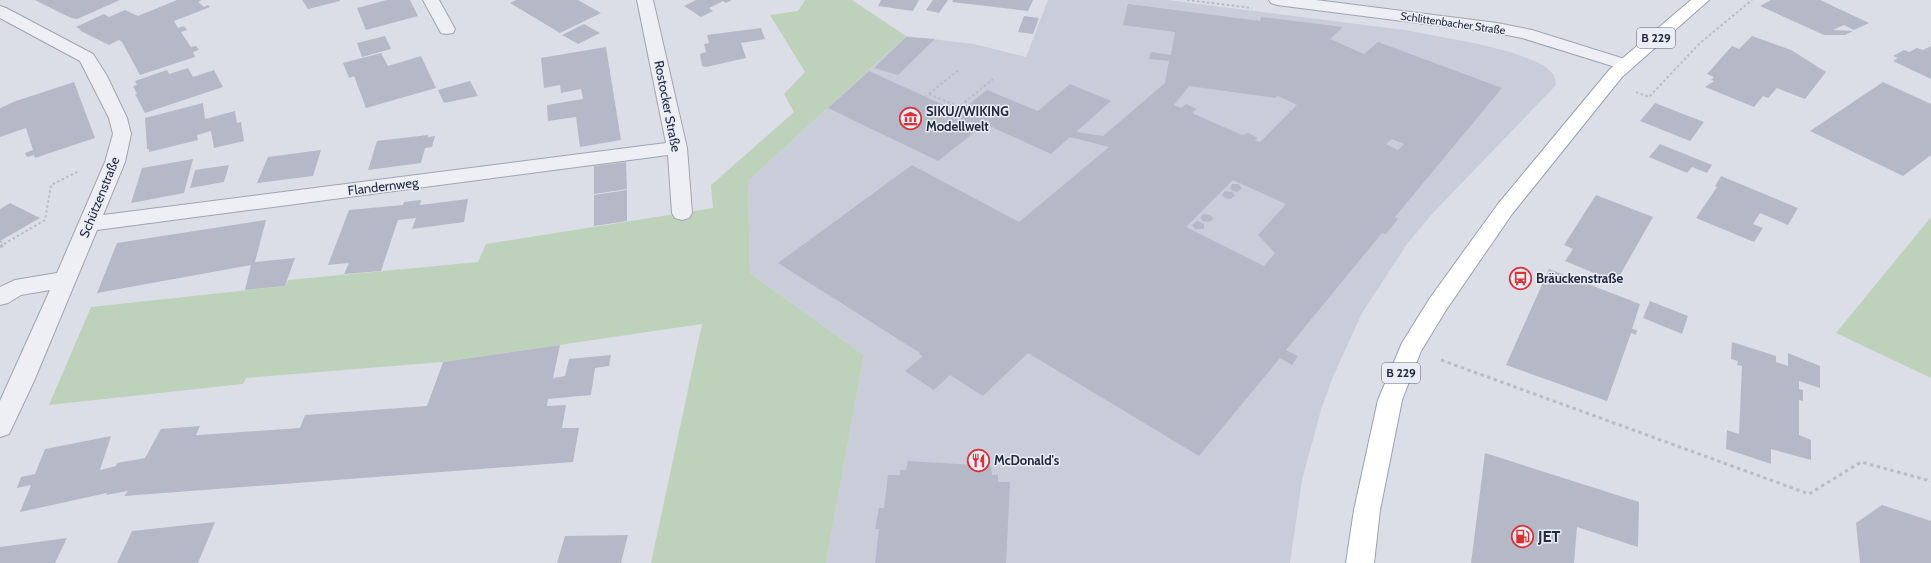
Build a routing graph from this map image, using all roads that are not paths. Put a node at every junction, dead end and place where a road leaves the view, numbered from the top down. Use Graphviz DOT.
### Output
graph roads {
  1 [pos="431,0"];
  2 [pos="645,0"];
  3 [pos="1277,0"];
  4 [pos="1701,0"];
  5 [pos="0,11"];
  6 [pos="447,29"];
  7 [pos="1625,65"];
  8 [pos="677,148"];
  9 [pos="682,214"];
  10 [pos="89,224"];
  11 [pos="66,279"];
  12 [pos="0,297"];
  13 [pos="0,427"];
  14 [pos="1360,563"];
  1 -- 6 [label="street"];
  2 -- 8 [label="street, Rostocker Straße"];
  3 -- 7 [label="street, Schlittenbacher Straße"];
  4 -- 7 [label="main road, B 229"];
  5 -- 10 [label="street, Schützenstraße"];
  7 -- 14 [label="main road, B 229"];
  8 -- 9 [label="street, Rostocker Straße"];
  8 -- 10 [label="street, Flandernweg"];
  10 -- 11 [label="street, Schützenstraße"];
  11 -- 12 [label="street"];
  11 -- 13 [label="street, Schützenstraße"];
}
